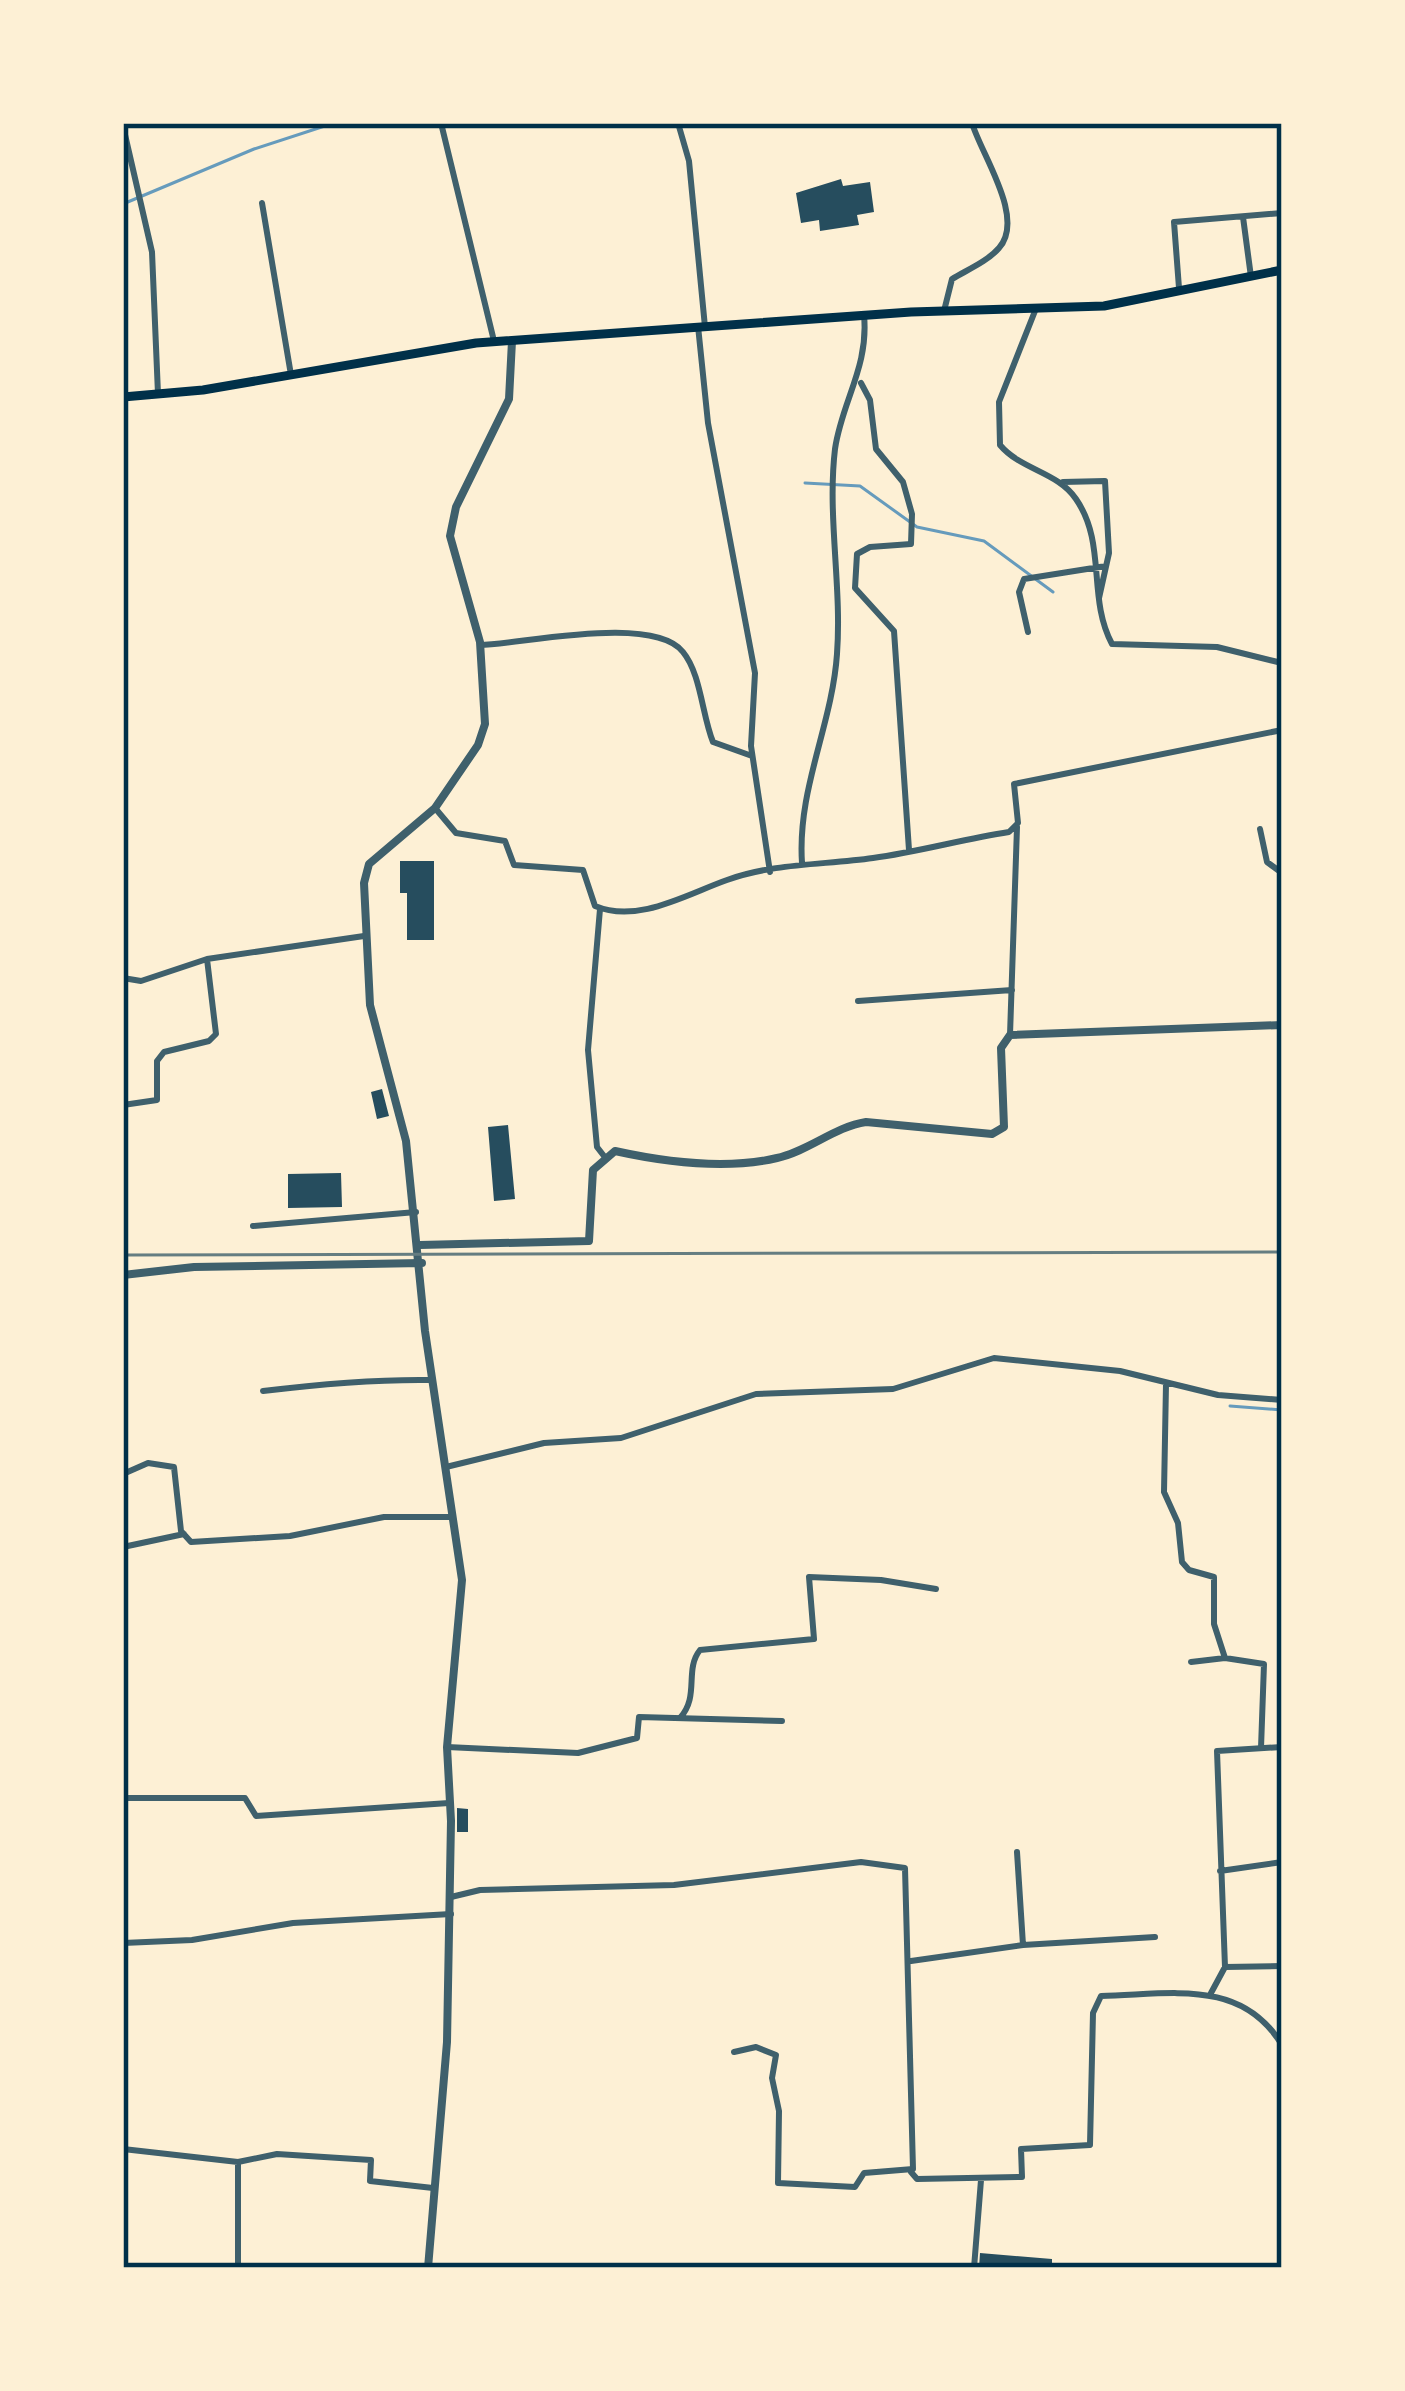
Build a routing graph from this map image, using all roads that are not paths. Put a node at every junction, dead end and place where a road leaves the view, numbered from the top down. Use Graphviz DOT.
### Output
graph roads {
  1 [pos="441,123"];
  2 [pos="678,123"];
  3 [pos="972,123"];
  4 [pos="123,126"];
  5 [pos="262,202"];
  6 [pos="1282,213"];
  7 [pos="1244,217"];
  8 [pos="1282,270"];
  9 [pos="1251,277"];
  10 [pos="1179,288"];
  11 [pos="944,311"];
  12 [pos="1035,311"];
  13 [pos="864,315"];
  14 [pos="702,327"];
  15 [pos="512,340"];
  16 [pos="494,342"];
  17 [pos="291,375"];
  18 [pos="859,380"];
  19 [pos="158,396"];
  20 [pos="123,397"];
  21 [pos="1058,482"];
  22 [pos="1106,566"];
  23 [pos="1096,570"];
  24 [pos="1097,607"];
  25 [pos="1028,632"];
  26 [pos="480,645"];
  27 [pos="1282,663"];
  28 [pos="1282,730"];
  29 [pos="752,757"];
  30 [pos="434,808"];
  31 [pos="1018,824"];
  32 [pos="1260,830"];
  33 [pos="909,850"];
  34 [pos="802,863"];
  35 [pos="770,872"];
  36 [pos="1282,873"];
  37 [pos="600,909"];
  38 [pos="364,936"];
  39 [pos="207,959"];
  40 [pos="123,979"];
  41 [pos="1012,990"];
  42 [pos="858,1001"];
  43 [pos="1282,1024"];
  44 [pos="1010,1035"];
  45 [pos="123,1105"];
  46 [pos="604,1156"];
  47 [pos="416,1212"];
  48 [pos="254,1226"];
  49 [pos="420,1245"];
  50 [pos="422,1263"];
  51 [pos="123,1275"];
  52 [pos="432,1380"];
  53 [pos="1166,1384"];
  54 [pos="263,1391"];
  55 [pos="1282,1400"];
  56 [pos="446,1467"];
  57 [pos="123,1474"];
  58 [pos="451,1517"];
  59 [pos="184,1534"];
  60 [pos="123,1546"];
  61 [pos="935,1589"];
  62 [pos="1225,1658"];
  63 [pos="1191,1662"];
  64 [pos="680,1718"];
  65 [pos="782,1721"];
  66 [pos="447,1747"];
  67 [pos="1282,1747"];
  68 [pos="1261,1748"];
  69 [pos="123,1798"];
  70 [pos="448,1803"];
  71 [pos="1018,1852"];
  72 [pos="1282,1862"];
  73 [pos="1220,1871"];
  74 [pos="451,1898"];
  75 [pos="451,1914"];
  76 [pos="1155,1937"];
  77 [pos="123,1943"];
  78 [pos="1023,1945"];
  79 [pos="910,1961"];
  80 [pos="1282,1966"];
  81 [pos="1225,1967"];
  82 [pos="1211,1994"];
  83 [pos="1282,2044"];
  84 [pos="734,2052"];
  85 [pos="123,2149"];
  86 [pos="238,2162"];
  87 [pos="910,2171"];
  88 [pos="980,2180"];
  89 [pos="434,2188"];
  90 [pos="238,2268"];
  91 [pos="428,2268"];
  92 [pos="974,2268"];
  1 -- 16 [label="street"];
  2 -- 14 [label="street"];
  3 -- 11 [label="street"];
  4 -- 19 [label="street"];
  5 -- 17 [label="street"];
  6 -- 7 [label="street"];
  7 -- 9 [label="street"];
  7 -- 10 [label="street"];
  8 -- 9 [label="main road"];
  9 -- 10 [label="main road"];
  10 -- 12 [label="main road"];
  11 -- 12 [label="main road"];
  11 -- 13 [label="main road"];
  12 -- 21 [label="street"];
  13 -- 14 [label="main road"];
  13 -- 18 [label="street"];
  14 -- 15 [label="main road"];
  14 -- 29 [label="street"];
  15 -- 16 [label="main road"];
  15 -- 26 [label="street"];
  16 -- 17 [label="main road"];
  17 -- 19 [label="main road"];
  18 -- 33 [label="street"];
  18 -- 34 [label="street"];
  19 -- 20 [label="main road"];
  21 -- 22 [label="street"];
  21 -- 23 [label="street"];
  22 -- 23 [label="street"];
  22 -- 24 [label="street"];
  23 -- 24 [label="street"];
  23 -- 25 [label="street"];
  24 -- 27 [label="street"];
  26 -- 29 [label="street"];
  26 -- 30 [label="street"];
  28 -- 31 [label="street"];
  29 -- 35 [label="street"];
  30 -- 37 [label="street"];
  30 -- 38 [label="street"];
  31 -- 33 [label="street"];
  31 -- 41 [label="street"];
  32 -- 36 [label="street"];
  33 -- 34 [label="street"];
  34 -- 35 [label="street"];
  35 -- 37 [label="street"];
  37 -- 46 [label="street"];
  38 -- 39 [label="street"];
  38 -- 47 [label="street"];
  39 -- 40 [label="street"];
  39 -- 45 [label="street"];
  41 -- 42 [label="street"];
  41 -- 44 [label="street"];
  43 -- 44 [label="street"];
  44 -- 46 [label="street"];
  46 -- 49 [label="street"];
  47 -- 48 [label="street"];
  47 -- 49 [label="street"];
  49 -- 50 [label="street"];
  50 -- 51 [label="street"];
  50 -- 52 [label="street"];
  52 -- 54 [label="street"];
  52 -- 56 [label="street"];
  53 -- 55 [label="street"];
  53 -- 56 [label="street"];
  53 -- 62 [label="street"];
  56 -- 58 [label="street"];
  57 -- 59 [label="street"];
  58 -- 59 [label="street"];
  58 -- 66 [label="street"];
  59 -- 60 [label="street"];
  61 -- 64 [label="street"];
  62 -- 63 [label="street"];
  62 -- 68 [label="street"];
  64 -- 65 [label="street"];
  64 -- 66 [label="street"];
  66 -- 70 [label="street"];
  67 -- 68 [label="street"];
  68 -- 73 [label="street"];
  69 -- 70 [label="street"];
  70 -- 74 [label="street"];
  71 -- 78 [label="street"];
  72 -- 73 [label="street"];
  73 -- 81 [label="street"];
  74 -- 75 [label="street"];
  74 -- 79 [label="street"];
  75 -- 77 [label="street"];
  75 -- 89 [label="street"];
  76 -- 78 [label="street"];
  78 -- 79 [label="street"];
  79 -- 87 [label="street"];
  80 -- 81 [label="street"];
  81 -- 82 [label="street"];
  82 -- 83 [label="street"];
  82 -- 88 [label="street"];
  84 -- 87 [label="street"];
  85 -- 86 [label="street"];
  86 -- 89 [label="street"];
  86 -- 90 [label="street"];
  87 -- 88 [label="street"];
  88 -- 92 [label="street"];
  89 -- 91 [label="street"];
}
